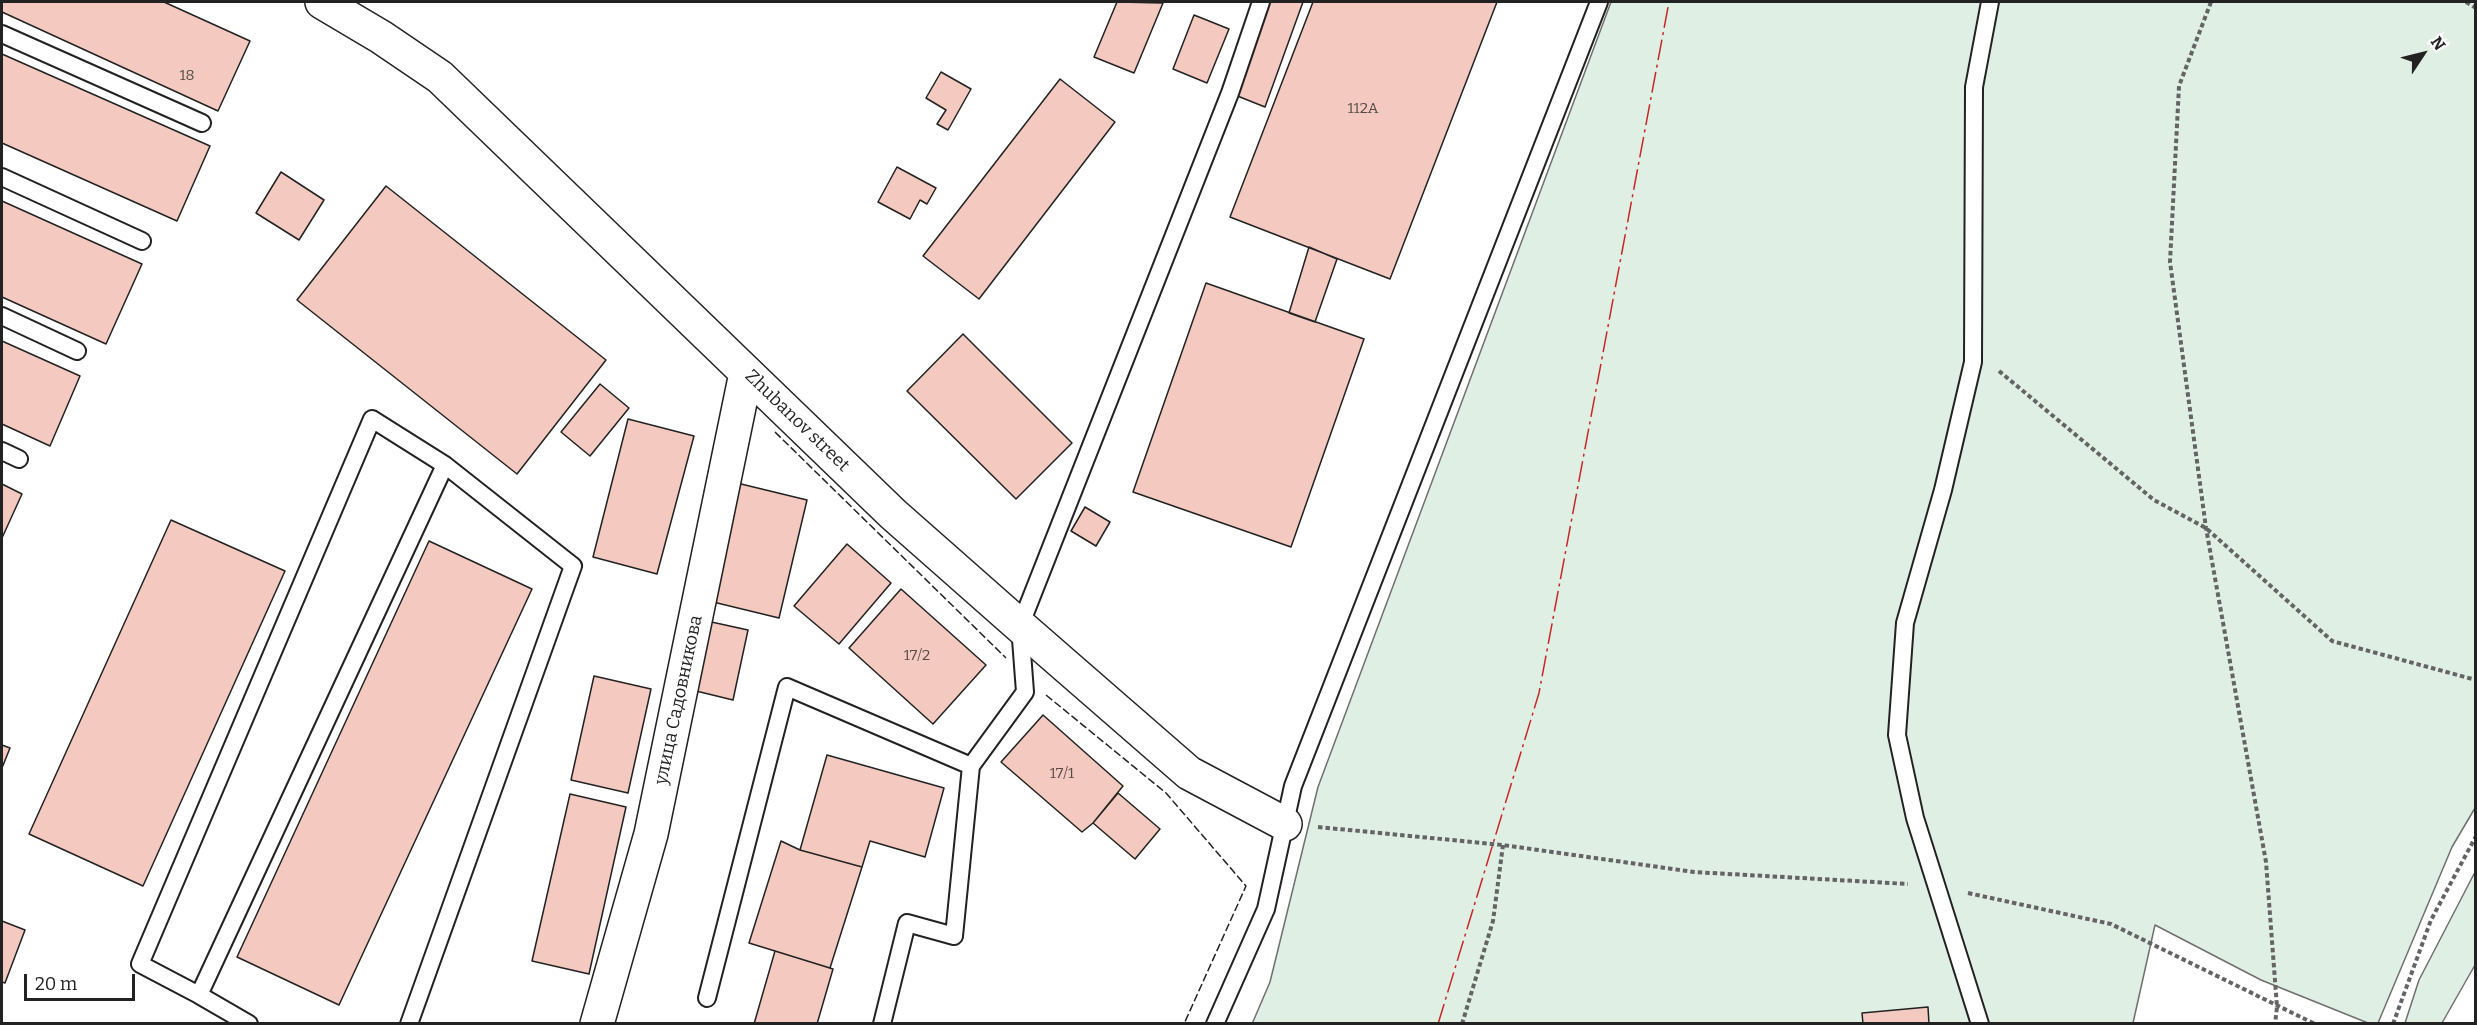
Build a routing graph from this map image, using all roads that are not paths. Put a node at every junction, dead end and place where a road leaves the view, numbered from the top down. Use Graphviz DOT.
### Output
graph roads {
  1 [pos="322,2"];
  2 [pos="1261,2"];
  3 [pos="1599,2"];
  4 [pos="1990,2"];
  5 [pos="2,34"];
  6 [pos="202,123"];
  7 [pos="2,177"];
  8 [pos="142,241"];
  9 [pos="2,316"];
  10 [pos="77,351"];
  11 [pos="746,373"];
  12 [pos="2,451"];
  13 [pos="19,459"];
  14 [pos="445,465"];
  15 [pos="1020,626"];
  16 [pos="971,766"];
  17 [pos="1285,824"];
  18 [pos="199,995"];
  19 [pos="707,998"];
  20 [pos="249,1023"];
  21 [pos="409,1023"];
  22 [pos="597,1023"];
  23 [pos="882,1023"];
  24 [pos="1215,1023"];
  25 [pos="1980,1023"];
  1 -- 11 [label="street, Zhubanov street"];
  2 -- 15 [label="lane"];
  3 -- 17 [label="lane"];
  4 -- 25 [label="lane"];
  5 -- 6 [label="lane"];
  7 -- 8 [label="lane"];
  9 -- 10 [label="lane"];
  11 -- 15 [label="street, Zhubanov street"];
  11 -- 22 [label="street, улица Садовникова"];
  12 -- 13 [label="lane"];
  14 -- 18 [label="lane"];
  14 -- 18 [label="lane"];
  14 -- 21 [label="lane"];
  15 -- 16 [label="lane"];
  15 -- 17 [label="street, Zhubanov street"];
  16 -- 19 [label="lane"];
  16 -- 23 [label="lane"];
  17 -- 24 [label="lane"];
  18 -- 20 [label="lane"];
}
